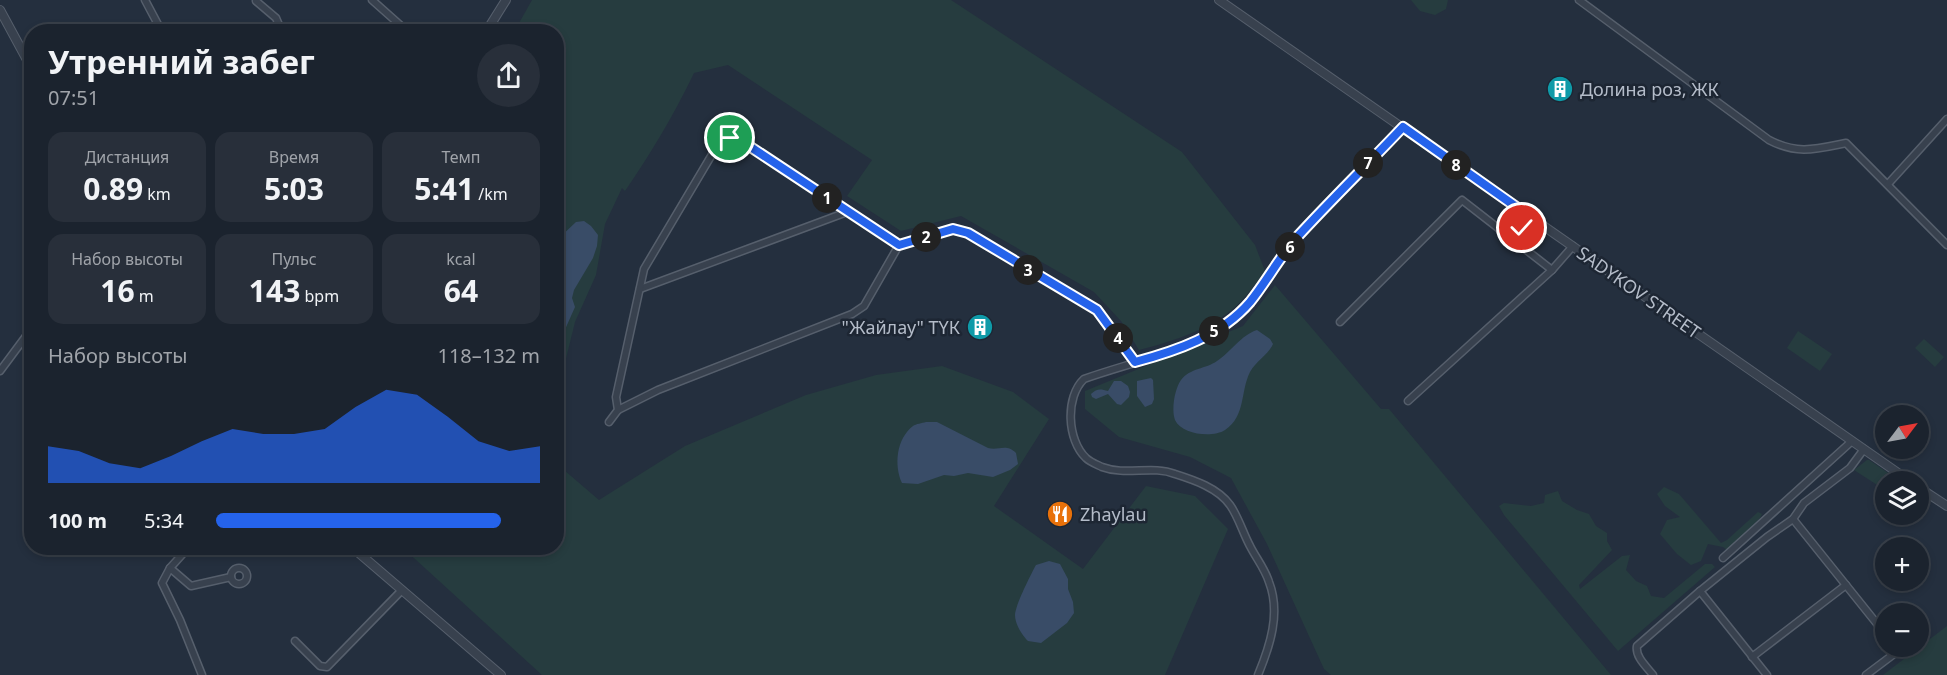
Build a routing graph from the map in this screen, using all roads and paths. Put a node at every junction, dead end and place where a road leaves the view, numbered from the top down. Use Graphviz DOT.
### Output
graph roads {
  1 [pos="145,0"];
  2 [pos="372,0"];
  3 [pos="506,0"];
  4 [pos="1219,0"];
  5 [pos="1579,0"];
  6 [pos="256,1"];
  7 [pos="0,10"];
  8 [pos="158,24"];
  9 [pos="279,24"];
  10 [pos="399,24"];
  11 [pos="491,24"];
  12 [pos="4,27"];
  13 [pos="24,57"];
  14 [pos="1947,119"];
  15 [pos="1403,127"];
  16 [pos="1888,184"];
  17 [pos="848,212"];
  18 [pos="1532,218"];
  19 [pos="1512,239"];
  20 [pos="899,245"];
  21 [pos="1947,245"];
  22 [pos="1573,246"];
  23 [pos="1552,270"];
  24 [pos="640,289"];
  25 [pos="1340,322"];
  26 [pos="24,339"];
  27 [pos="1135,362"];
  28 [pos="0,371"];
  29 [pos="1408,401"];
  30 [pos="618,410"];
  31 [pos="609,422"];
  32 [pos="1852,441"];
  33 [pos="1864,449"];
  34 [pos="1895,471"];
  35 [pos="1929,494"];
  36 [pos="1947,506"];
  37 [pos="1793,519"];
  38 [pos="182,555"];
  39 [pos="361,555"];
  40 [pos="1723,558"];
  41 [pos="170,568"];
  42 [pos="231,578"];
  43 [pos="1846,585"];
  44 [pos="402,590"];
  45 [pos="1700,591"];
  46 [pos="1875,621"];
  47 [pos="295,641"];
  48 [pos="1752,657"];
  49 [pos="1890,657"];
  50 [pos="202,675"];
  51 [pos="501,675"];
  52 [pos="1258,675"];
  53 [pos="1653,675"];
  54 [pos="1767,675"];
  55 [pos="1866,675"];
  1 -- 8 [label="street"];
  2 -- 10 [label="street"];
  3 -- 11 [label="street"];
  4 -- 15 [label="street, SADYKOV STREET"];
  5 -- 16 [label="street"];
  6 -- 9 [label="street"];
  7 -- 12 [label="street"];
  12 -- 13 [label="street"];
  14 -- 16 [label="street"];
  15 -- 18 [label="street, SADYKOV STREET"];
  15 -- 27 [label="street"];
  16 -- 21 [label="street"];
  17 -- 20 [label="street"];
  17 -- 24 [label="street"];
  17 -- 24 [label="street"];
  18 -- 19 [label="street"];
  18 -- 22 [label="street, SADYKOV STREET"];
  19 -- 23 [label="street"];
  19 -- 25 [label="street"];
  20 -- 27 [label="street"];
  20 -- 30 [label="street"];
  22 -- 23 [label="street"];
  22 -- 32 [label="street, SADYKOV STREET"];
  23 -- 29 [label="street"];
  24 -- 30 [label="street"];
  26 -- 28 [label="street"];
  27 -- 52 [label="street"];
  30 -- 31 [label="street"];
  32 -- 33 [label="street, SADYKOV STREET"];
  32 -- 40 [label="street"];
  33 -- 34 [label="street, SADYKOV STREET"];
  33 -- 37 [label="street"];
  35 -- 36 [label="street"];
  37 -- 43 [label="street"];
  37 -- 45 [label="street"];
  38 -- 41 [label="street"];
  39 -- 44 [label="street"];
  41 -- 42 [label="street"];
  41 -- 50 [label="street"];
  43 -- 46 [label="street"];
  43 -- 48 [label="street"];
  44 -- 47 [label="street"];
  44 -- 51 [label="street"];
  45 -- 48 [label="street"];
  45 -- 53 [label="street"];
  48 -- 54 [label="street"];
  49 -- 55 [label="street"];
}
